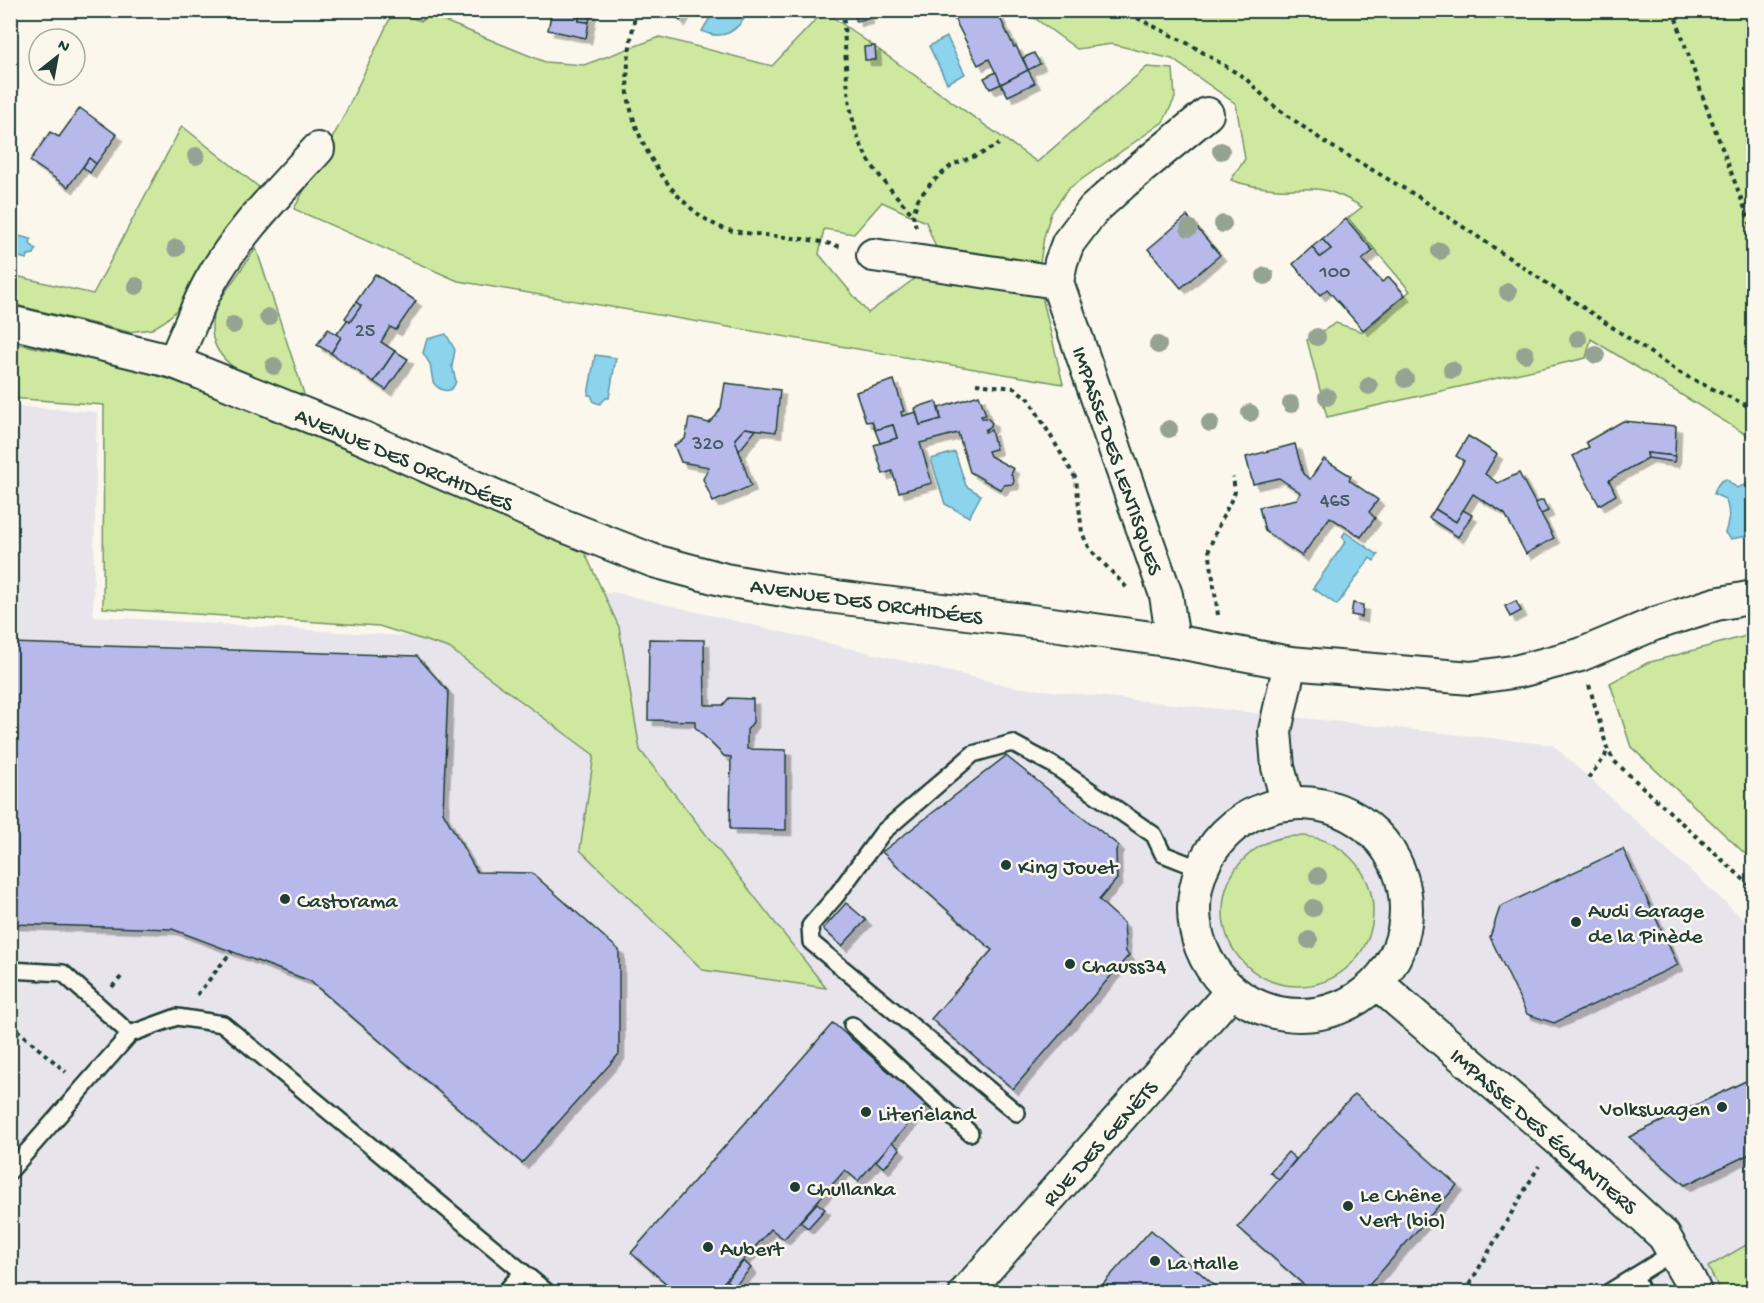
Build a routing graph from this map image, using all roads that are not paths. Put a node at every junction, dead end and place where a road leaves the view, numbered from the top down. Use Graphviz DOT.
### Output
graph roads {
  1 [pos="1207,114"];
  2 [pos="318,149"];
  3 [pos="873,255"];
  4 [pos="1057,282"];
  5 [pos="10,322"];
  6 [pos="174,362"];
  7 [pos="1754,597"];
  8 [pos="1173,641"];
  9 [pos="1290,663"];
  10 [pos="1288,804"];
  11 [pos="1201,869"];
  12 [pos="10,970"];
  13 [pos="1377,983"];
  14 [pos="1232,991"];
  15 [pos="852,1025"];
  16 [pos="130,1034"];
  17 [pos="1017,1113"];
  18 [pos="970,1133"];
  19 [pos="10,1171"];
  20 [pos="1674,1252"];
  21 [pos="523,1272"];
  22 [pos="1635,1276"];
  23 [pos="505,1293"];
  24 [pos="547,1293"];
  25 [pos="966,1293"];
  26 [pos="1609,1293"];
  27 [pos="1642,1293"];
  28 [pos="1695,1293"];
  1 -- 4 [label="street"];
  2 -- 6 [label="street"];
  3 -- 4 [label="street"];
  4 -- 8 [label="street, IMPASSE DES LENTISQUES"];
  5 -- 6 [label="street, AVENUE DES ORCHIDÉES"];
  6 -- 8 [label="street, AVENUE DES ORCHIDÉES"];
  7 -- 9 [label="street, AVENUE DES ORCHIDÉES"];
  8 -- 9 [label="street, AVENUE DES ORCHIDÉES"];
  9 -- 10 [label="street"];
  10 -- 11 [label="street"];
  10 -- 13 [label="street"];
  11 -- 14 [label="street"];
  11 -- 17 [label="lane"];
  12 -- 16 [label="lane"];
  13 -- 14 [label="street"];
  13 -- 20 [label="street, IMPASSE DES ÉGLANTIERS"];
  14 -- 25 [label="street, RUE DES GENÊTS"];
  15 -- 18 [label="lane"];
  16 -- 19 [label="lane"];
  16 -- 21 [label="lane"];
  20 -- 22 [label="lane"];
  20 -- 28 [label="street, IMPASSE DES ÉGLANTIERS"];
  21 -- 23 [label="lane"];
  21 -- 24 [label="lane"];
  22 -- 26 [label="lane"];
  22 -- 27 [label="lane"];
}
